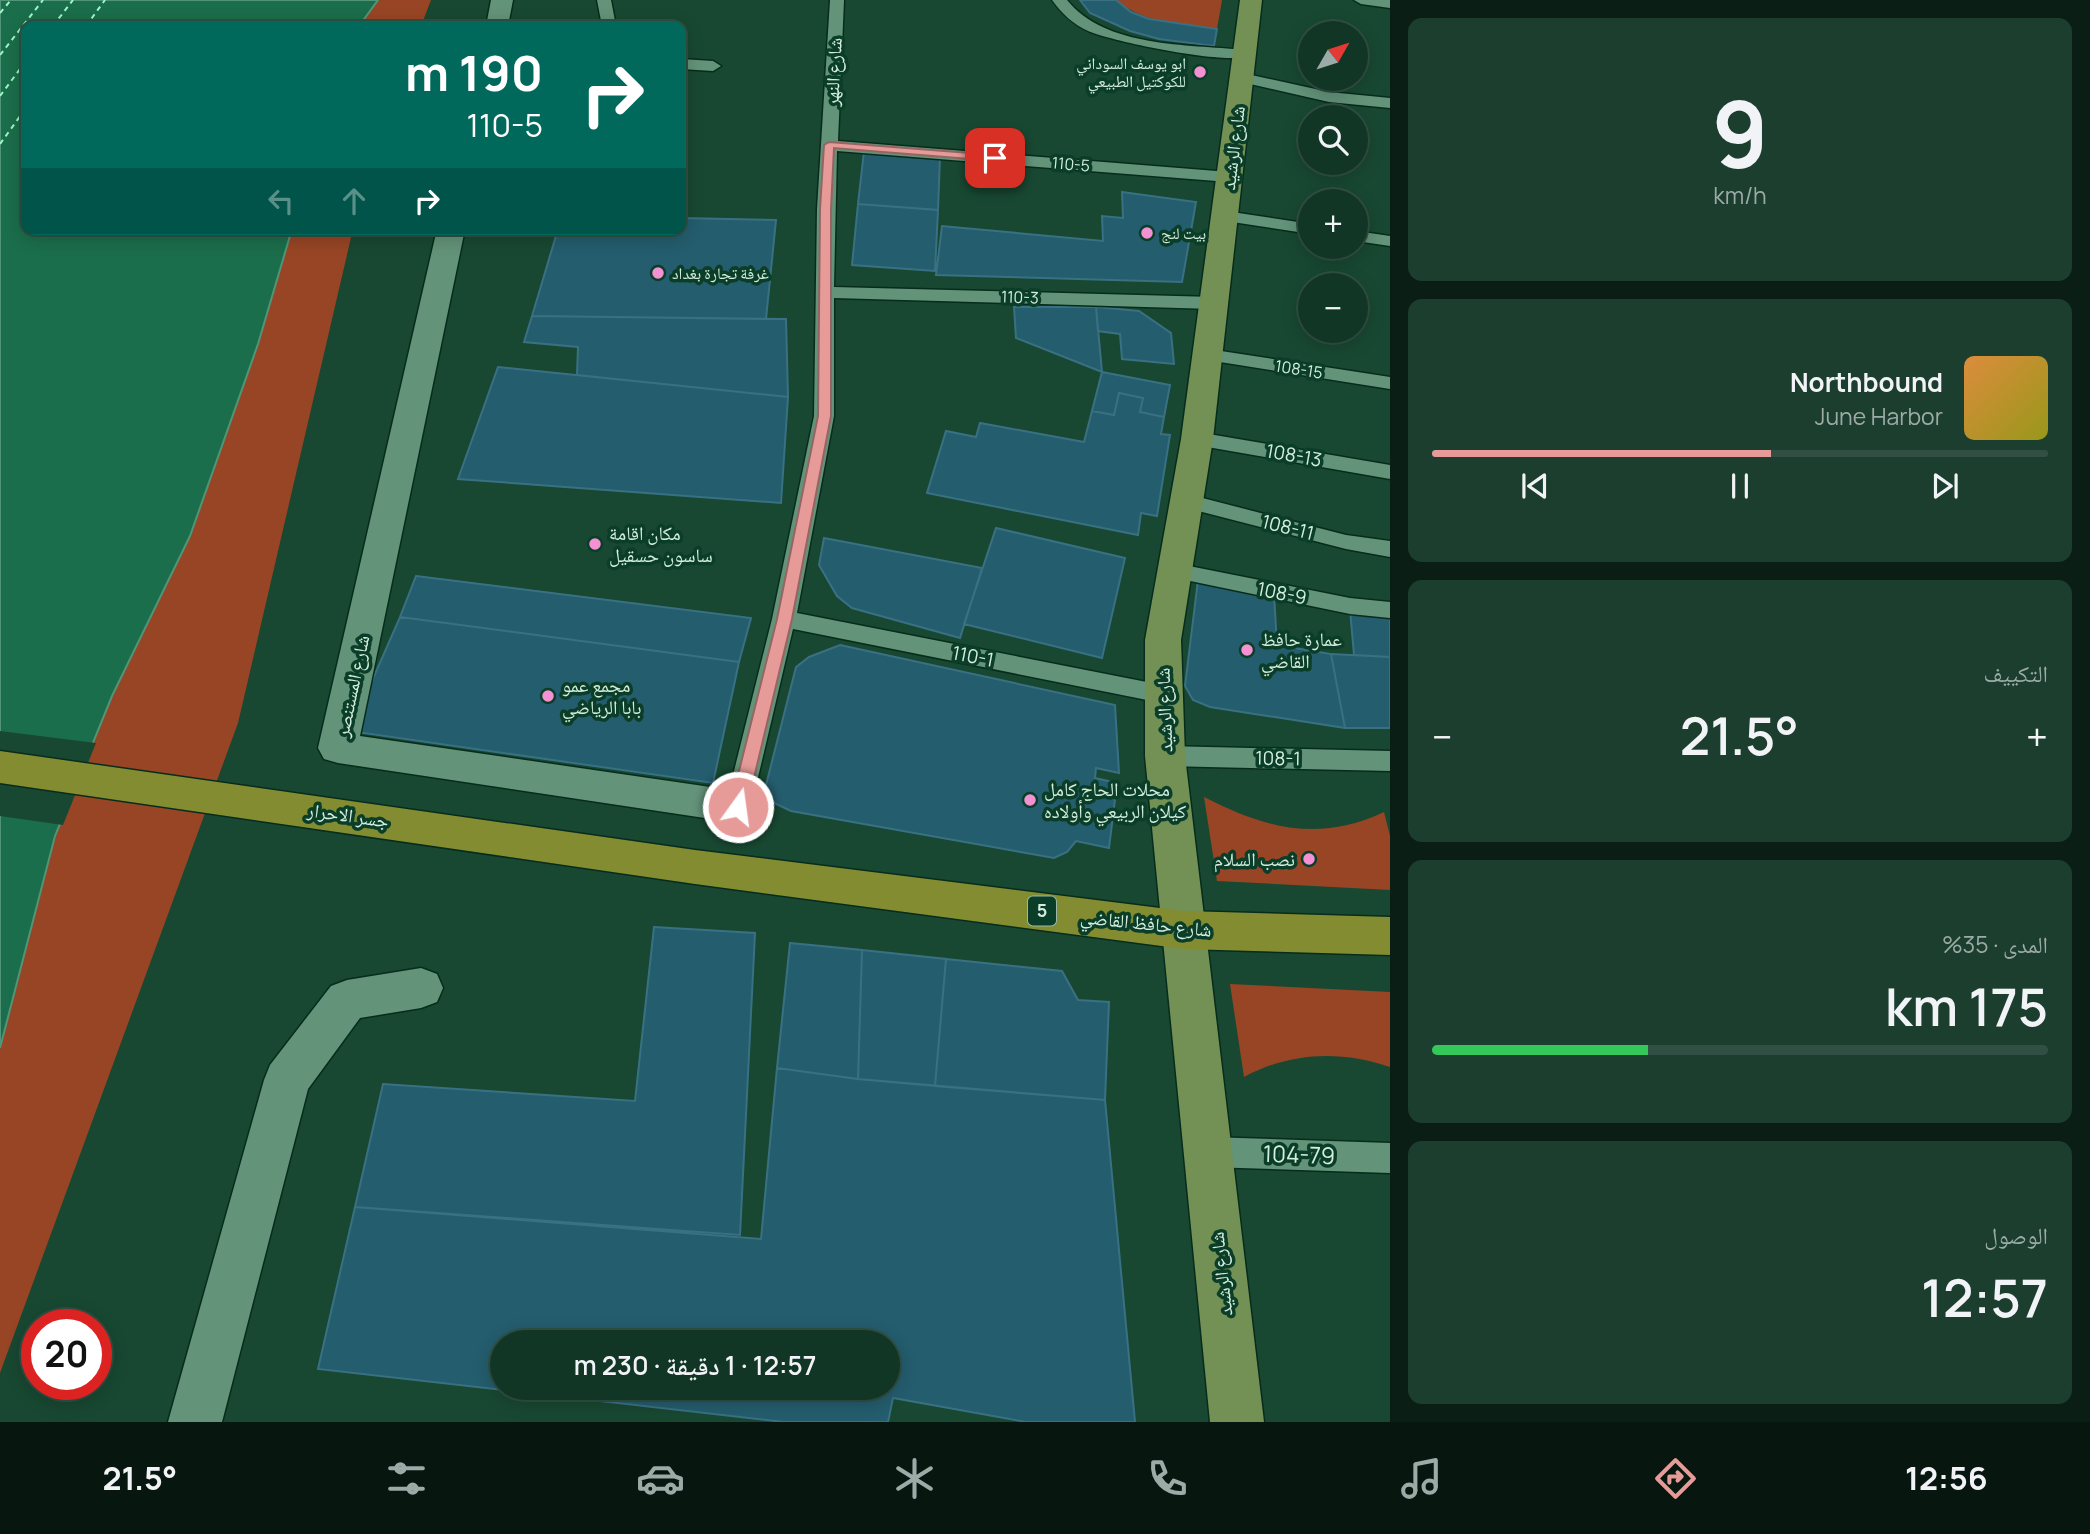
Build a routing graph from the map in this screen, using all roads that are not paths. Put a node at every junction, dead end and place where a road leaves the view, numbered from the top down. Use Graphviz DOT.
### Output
graph roads {
  1 [pos="502,0"];
  2 [pos="604,0"];
  3 [pos="837,0"];
  4 [pos="1059,0"];
  5 [pos="1251,0"];
  6 [pos="1361,0"];
  7 [pos="1390,4"];
  8 [pos="497,21"];
  9 [pos="607,21"];
  10 [pos="686,64"];
  11 [pos="713,66"];
  12 [pos="1243,66"];
  13 [pos="1390,103"];
  14 [pos="829,145"];
  15 [pos="1229,177"];
  16 [pos="1225,216"];
  17 [pos="1298,227"];
  18 [pos="450,235"];
  19 [pos="1368,238"];
  20 [pos="1390,241"];
  21 [pos="825,292"];
  22 [pos="1214,303"];
  23 [pos="1208,355"];
  24 [pos="1390,383"];
  25 [pos="1197,439"];
  26 [pos="1390,472"];
  27 [pos="1186,501"];
  28 [pos="1390,549"];
  29 [pos="1174,571"];
  30 [pos="1390,610"];
  31 [pos="784,619"];
  32 [pos="1162,694"];
  33 [pos="1165,756"];
  34 [pos="1390,761"];
  35 [pos="0,767"];
  36 [pos="738,807"];
  37 [pos="695,867"];
  38 [pos="1184,930"];
  39 [pos="1390,936"];
  40 [pos="421,988"];
  41 [pos="1208,1152"];
  42 [pos="1390,1158"];
  43 [pos="195,1422"];
  44 [pos="1237,1422"];
  1 -- 8 [label="street"];
  2 -- 9 [label="lane"];
  3 -- 14 [label="lane, شارع النهر"];
  4 -- 12 [label="lane"];
  5 -- 12 [label="main road, شارع الرشيد"];
  6 -- 7 [label="lane"];
  10 -- 11 [label="lane"];
  12 -- 13 [label="lane"];
  12 -- 15 [label="main road, شارع الرشيد"];
  14 -- 15 [label="lane, 110-5"];
  14 -- 21 [label="lane, شارع النهر"];
  15 -- 16 [label="main road, شارع الرشيد"];
  16 -- 17 [label="lane"];
  16 -- 22 [label="main road, شارع الرشيد"];
  18 -- 36 [label="street, شارع المستنصر"];
  19 -- 20 [label="lane"];
  21 -- 22 [label="lane, 110-3"];
  21 -- 31 [label="lane, شارع النهر"];
  22 -- 23 [label="main road, شارع الرشيد"];
  23 -- 24 [label="lane, 108-15"];
  23 -- 25 [label="main road, شارع الرشيد"];
  25 -- 26 [label="lane, 108-13"];
  25 -- 27 [label="main road, شارع الرشيد"];
  27 -- 28 [label="lane, 108-11"];
  27 -- 29 [label="main road, شارع الرشيد"];
  29 -- 30 [label="lane, 108-9"];
  29 -- 32 [label="main road, شارع الرشيد"];
  31 -- 32 [label="lane, 110-1"];
  31 -- 36 [label="lane, شارع النهر"];
  32 -- 33 [label="main road, شارع الرشيد"];
  33 -- 34 [label="lane, 108-1"];
  33 -- 38 [label="main road, شارع الرشيد"];
  35 -- 37 [label="main road, جسر الاحرار"];
  37 -- 38 [label="main road, شارع حافظ القاضي / 5"];
  38 -- 39 [label="main road, شارع حافظ القاضي / 5"];
  38 -- 41 [label="main road, شارع الرشيد"];
  40 -- 43 [label="street"];
  41 -- 42 [label="lane, 104-79"];
  41 -- 44 [label="main road, شارع الرشيد"];
}
